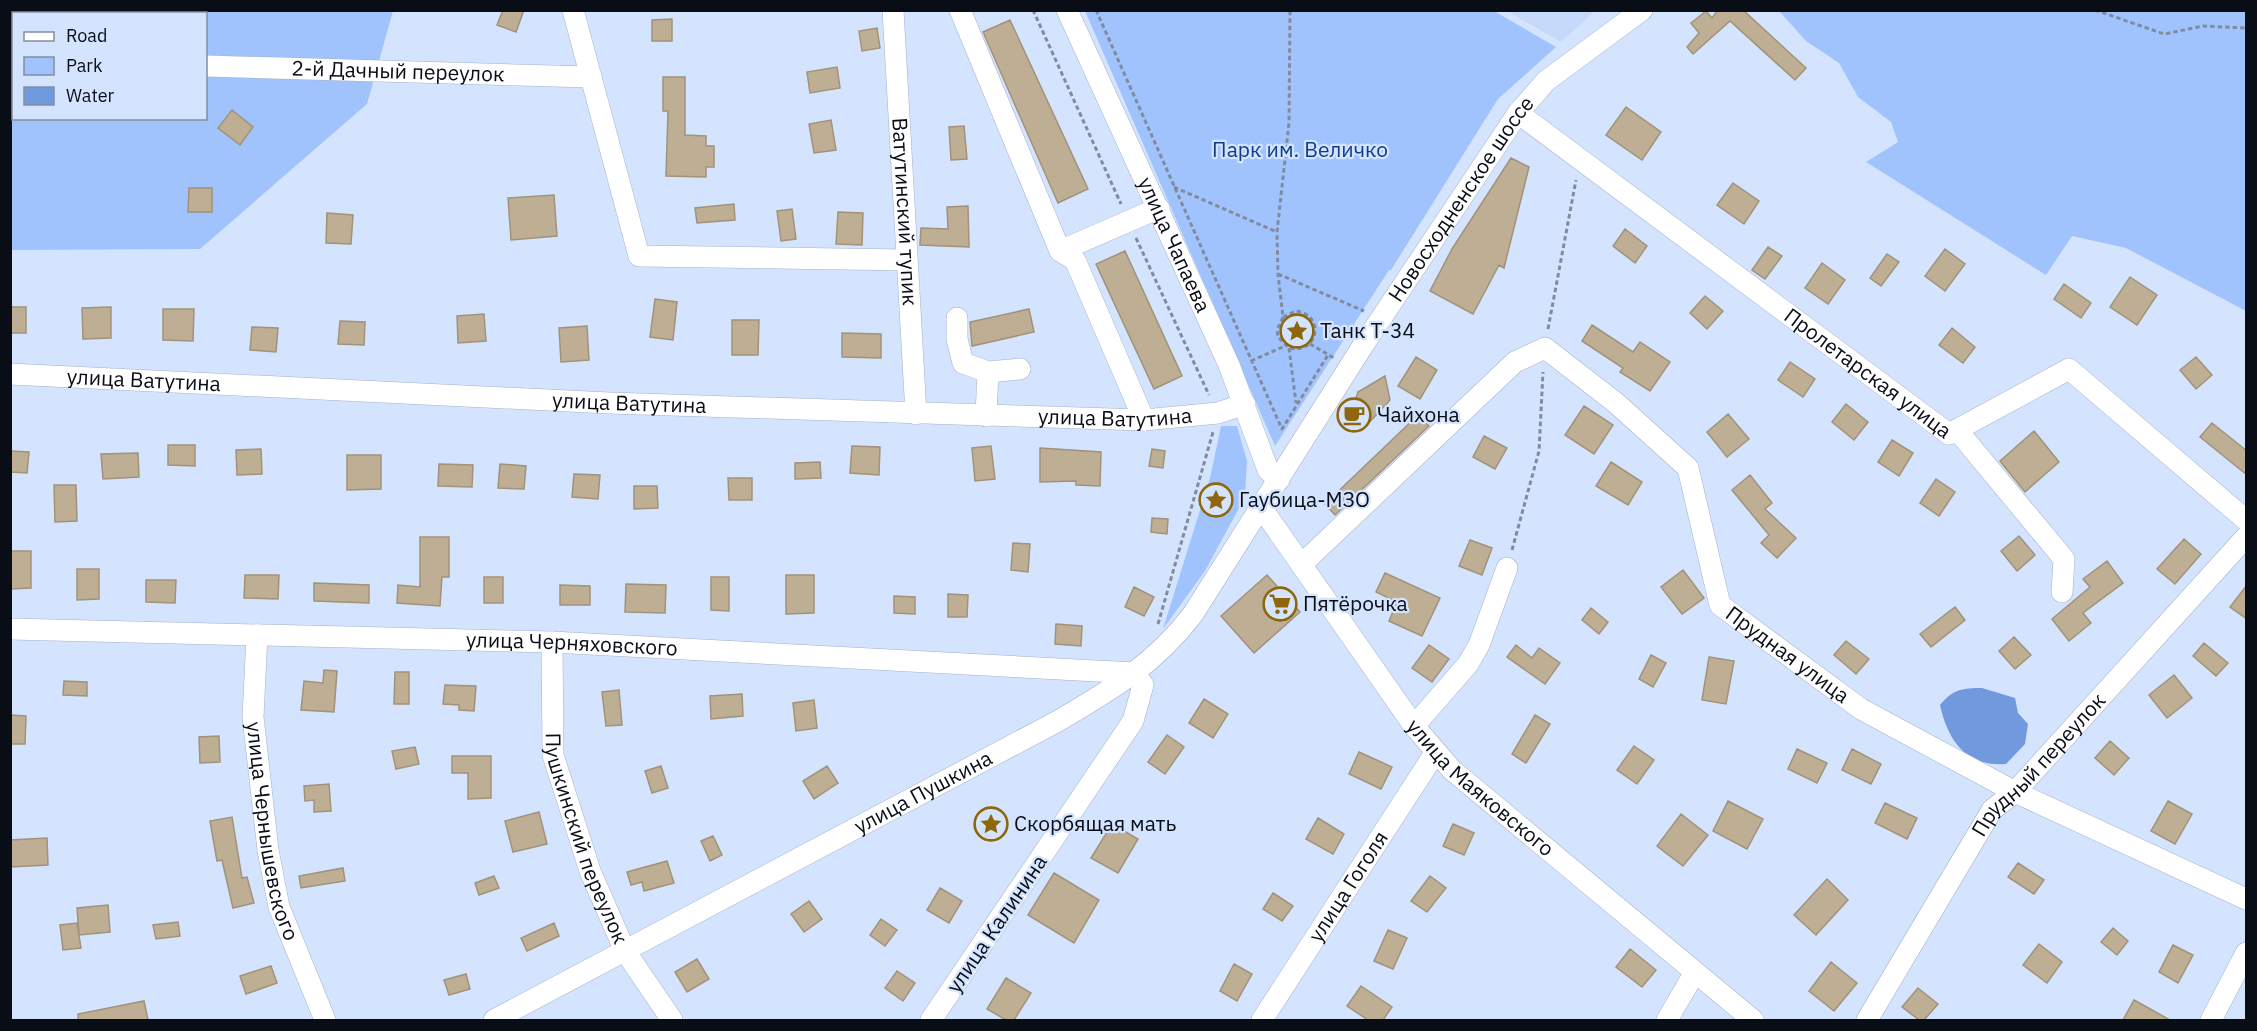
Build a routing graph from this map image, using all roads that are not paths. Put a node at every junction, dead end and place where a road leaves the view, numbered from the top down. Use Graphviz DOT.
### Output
graph roads {
  1 [pos="573,10"];
  2 [pos="894,10"];
  3 [pos="960,10"];
  4 [pos="1067,10"];
  5 [pos="1642,10"];
  6 [pos="207,66"];
  7 [pos="590,77"];
  8 [pos="1518,113"];
  9 [pos="1159,208"];
  10 [pos="1060,251"];
  11 [pos="906,260"];
  12 [pos="957,318"];
  13 [pos="1020,369"];
  14 [pos="988,372"];
  15 [pos="10,374"];
  16 [pos="1245,404"];
  17 [pos="916,414"];
  18 [pos="986,416"];
  19 [pos="1144,420"];
  20 [pos="1958,430"];
  21 [pos="1279,480"];
  22 [pos="1261,507"];
  23 [pos="2247,520"];
  24 [pos="2247,537"];
  25 [pos="1302,564"];
  26 [pos="1507,568"];
  27 [pos="2062,592"];
  28 [pos="10,629"];
  29 [pos="257,635"];
  30 [pos="552,642"];
  31 [pos="1135,673"];
  32 [pos="1414,726"];
  33 [pos="1435,753"];
  34 [pos="2015,792"];
  35 [pos="2247,899"];
  36 [pos="624,951"];
  37 [pos="2247,953"];
  38 [pos="1695,972"];
  39 [pos="325,1020"];
  40 [pos="494,1020"];
  41 [pos="672,1020"];
  42 [pos="932,1020"];
  43 [pos="1262,1020"];
  44 [pos="1667,1020"];
  45 [pos="1753,1020"];
  46 [pos="1867,1020"];
  47 [pos="2211,1020"];
  1 -- 7 [label="street"];
  2 -- 11 [label="street, Ватутинский тупик"];
  3 -- 10 [label="street"];
  4 -- 9 [label="street, улица Чапаева"];
  5 -- 8 [label="street, Новосходненское шоссе"];
  6 -- 7 [label="street, 2-й Дачный переулок"];
  7 -- 11 [label="street"];
  8 -- 20 [label="street, Пролетарская улица"];
  8 -- 21 [label="street, Новосходненское шоссе"];
  9 -- 10 [label="street"];
  9 -- 16 [label="street, улица Чапаева"];
  10 -- 19 [label="street"];
  11 -- 17 [label="street, Ватутинский тупик"];
  12 -- 14 [label="street"];
  13 -- 14 [label="street"];
  14 -- 18 [label="street"];
  15 -- 17 [label="street, улица Ватутина"];
  16 -- 19 [label="street, улица Ватутина"];
  16 -- 21 [label="street, улица Чапаева"];
  17 -- 18 [label="street, улица Ватутина"];
  18 -- 19 [label="street, улица Ватутина"];
  20 -- 23 [label="street, Пролетарская улица"];
  20 -- 27 [label="street"];
  21 -- 22 [label="street, улица Пушкина"];
  22 -- 25 [label="street, улица Маяковского"];
  22 -- 31 [label="street, улица Пушкина"];
  24 -- 34 [label="street, Прудный переулок"];
  25 -- 32 [label="street, улица Маяковского"];
  25 -- 34 [label="street, Прудная улица"];
  26 -- 32 [label="street"];
  28 -- 29 [label="street, улица Черняховского"];
  29 -- 30 [label="street, улица Черняховского"];
  29 -- 39 [label="street, улица Чернышевского"];
  30 -- 31 [label="street, улица Черняховского"];
  30 -- 36 [label="street, Пушкинский переулок"];
  31 -- 36 [label="street, улица Пушкина"];
  31 -- 42 [label="street, улица Калинина"];
  32 -- 33 [label="street, улица Маяковского"];
  33 -- 38 [label="street, улица Маяковского"];
  33 -- 43 [label="street, улица Гоголя"];
  34 -- 35 [label="street, Прудная улица"];
  34 -- 46 [label="street, Прудный переулок"];
  36 -- 40 [label="street, улица Пушкина"];
  36 -- 41 [label="street, Пушкинский переулок"];
  37 -- 47 [label="street"];
  38 -- 44 [label="street"];
  38 -- 45 [label="street, улица Маяковского"];
}
